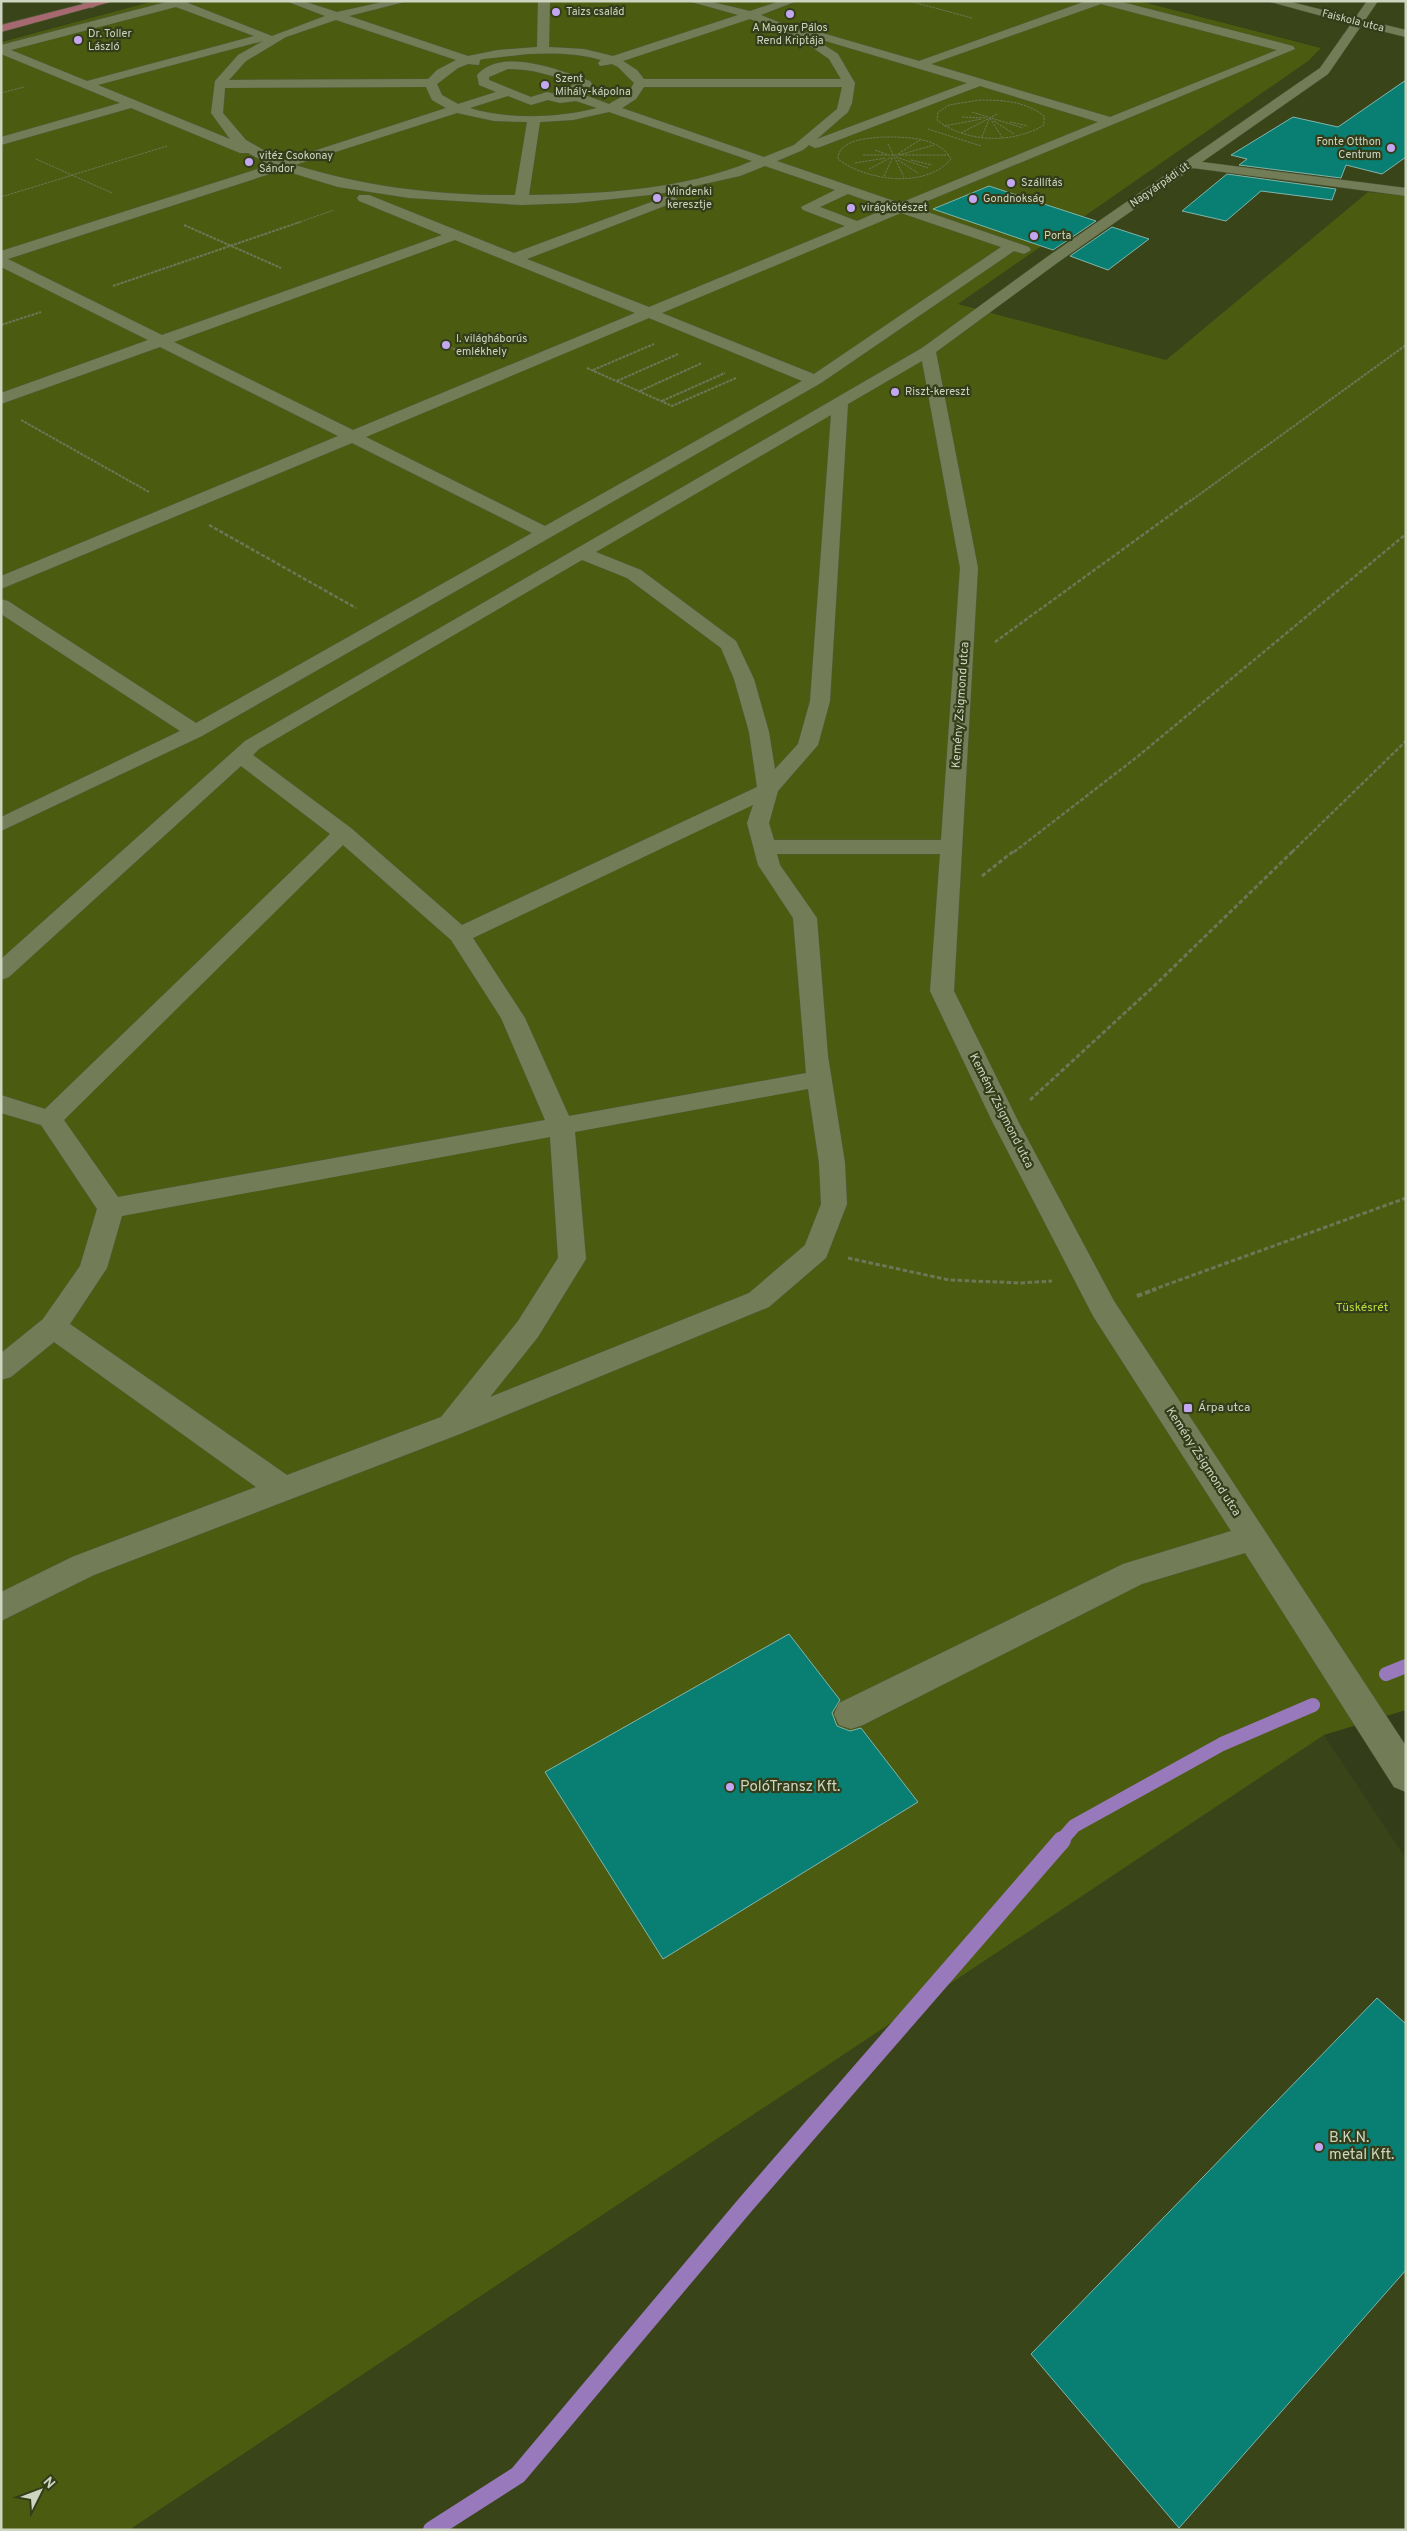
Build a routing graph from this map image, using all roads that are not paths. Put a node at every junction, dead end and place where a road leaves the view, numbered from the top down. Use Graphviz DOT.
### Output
graph roads {
  1 [pos="109,1"];
  2 [pos="291,1"];
  3 [pos="388,1"];
  4 [pos="403,1"];
  5 [pos="544,1"];
  6 [pos="693,1"];
  7 [pos="704,1"];
  8 [pos="792,1"];
  9 [pos="1097,1"];
  10 [pos="1104,1"];
  11 [pos="1272,1"];
  12 [pos="1373,1"];
  13 [pos="182,2"];
  14 [pos="87,3"];
  15 [pos="214,3"];
  16 [pos="751,15"];
  17 [pos="336,16"];
  18 [pos="1358,22"];
  19 [pos="1,29"];
  20 [pos="1406,34"];
  21 [pos="267,37"];
  22 [pos="1,49"];
  23 [pos="543,50"];
  24 [pos="469,60"];
  25 [pos="614,60"];
  26 [pos="918,65"];
  27 [pos="494,68"];
  28 [pos="507,73"];
  29 [pos="564,76"];
  30 [pos="431,83"];
  31 [pos="640,83"];
  32 [pos="978,83"];
  33 [pos="219,84"];
  34 [pos="849,84"];
  35 [pos="86,85"];
  36 [pos="508,92"];
  37 [pos="577,97"];
  38 [pos="130,104"];
  39 [pos="608,108"];
  40 [pos="457,109"];
  41 [pos="534,119"];
  42 [pos="1110,121"];
  43 [pos="1,141"];
  44 [pos="766,163"];
  45 [pos="1190,164"];
  46 [pos="284,166"];
  47 [pos="847,190"];
  48 [pos="1406,192"];
  49 [pos="521,201"];
  50 [pos="900,208"];
  51 [pos="858,226"];
  52 [pos="454,235"];
  53 [pos="1012,246"];
  54 [pos="1,256"];
  55 [pos="515,258"];
  56 [pos="1052,260"];
  57 [pos="1,261"];
  58 [pos="648,313"];
  59 [pos="161,341"];
  60 [pos="928,350"];
  61 [pos="815,380"];
  62 [pos="1,399"];
  63 [pos="840,401"];
  64 [pos="351,436"];
  65 [pos="545,533"];
  66 [pos="581,553"];
  67 [pos="1,583"];
  68 [pos="1,606"];
  69 [pos="195,732"];
  70 [pos="240,756"];
  71 [pos="768,790"];
  72 [pos="1,825"];
  73 [pos="343,833"];
  74 [pos="764,847"];
  75 [pos="951,847"];
  76 [pos="460,935"];
  77 [pos="1,972"];
  78 [pos="819,1078"];
  79 [pos="1,1104"];
  80 [pos="50,1119"];
  81 [pos="561,1126"];
  82 [pos="111,1208"];
  83 [pos="53,1327"];
  84 [pos="1,1369"];
  85 [pos="450,1426"];
  86 [pos="284,1490"];
  87 [pos="1253,1538"];
  88 [pos="1,1606"];
  89 [pos="851,1714"];
  90 [pos="1406,1776"];
  1 -- 14 [label="main road"];
  2 -- 17 [label="street"];
  3 -- 17 [label="street"];
  4 -- 17 [label="street"];
  5 -- 23 [label="street"];
  6 -- 16 [label="street"];
  7 -- 16 [label="street"];
  8 -- 16 [label="street"];
  9 -- 26 [label="street"];
  10 -- 42 [label="street"];
  11 -- 18 [label="street, Faiskola utca"];
  12 -- 18 [label="street, Nagyárpádi út"];
  13 -- 15 [label="street"];
  13 -- 21 [label="street"];
  13 -- 22 [label="street"];
  14 -- 19 [label="main road"];
  16 -- 25 [label="street"];
  16 -- 26 [label="street"];
  16 -- 34 [label="street"];
  17 -- 21 [label="street"];
  17 -- 24 [label="street"];
  17 -- 33 [label="street"];
  18 -- 20 [label="street, Faiskola utca"];
  18 -- 45 [label="street, Nagyárpádi út"];
  21 -- 35 [label="street"];
  22 -- 35 [label="street"];
  23 -- 24 [label="street"];
  23 -- 25 [label="street"];
  24 -- 27 [label="street"];
  24 -- 30 [label="street"];
  25 -- 29 [label="street"];
  25 -- 31 [label="street"];
  26 -- 32 [label="street"];
  27 -- 28 [label="street"];
  27 -- 29 [label="street"];
  27 -- 36 [label="street"];
  29 -- 37 [label="street"];
  30 -- 33 [label="street"];
  30 -- 40 [label="street"];
  31 -- 34 [label="street"];
  31 -- 39 [label="street"];
  32 -- 42 [label="street"];
  32 -- 44 [label="street"];
  33 -- 46 [label="street"];
  34 -- 44 [label="street"];
  35 -- 38 [label="street"];
  36 -- 37 [label="street"];
  36 -- 40 [label="street"];
  37 -- 39 [label="street"];
  38 -- 43 [label="street"];
  38 -- 46 [label="street"];
  39 -- 41 [label="street"];
  39 -- 44 [label="street"];
  40 -- 41 [label="street"];
  40 -- 46 [label="street"];
  41 -- 49 [label="street"];
  42 -- 50 [label="street"];
  44 -- 47 [label="street"];
  44 -- 49 [label="street"];
  44 -- 55 [label="street"];
  45 -- 48 [label="street"];
  45 -- 56 [label="street, Nagyárpádi út"];
  46 -- 49 [label="street"];
  46 -- 52 [label="street"];
  46 -- 54 [label="street"];
  47 -- 50 [label="street"];
  47 -- 51 [label="street"];
  50 -- 51 [label="street"];
  50 -- 53 [label="street"];
  51 -- 58 [label="street"];
  52 -- 55 [label="street"];
  52 -- 59 [label="street"];
  53 -- 56 [label="street"];
  53 -- 61 [label="street"];
  55 -- 58 [label="street"];
  56 -- 60 [label="street, Nagyárpádi út"];
  57 -- 59 [label="street"];
  58 -- 61 [label="street"];
  58 -- 64 [label="street"];
  59 -- 62 [label="street"];
  59 -- 64 [label="street"];
  60 -- 63 [label="street, Nagyárpádi út"];
  60 -- 75 [label="street, Kemény Zsigmond utca"];
  61 -- 65 [label="street"];
  63 -- 66 [label="street, Nagyárpádi út"];
  63 -- 71 [label="street"];
  64 -- 65 [label="street"];
  64 -- 67 [label="street"];
  65 -- 69 [label="street"];
  66 -- 70 [label="street, Nagyárpádi út"];
  66 -- 71 [label="street"];
  68 -- 69 [label="street"];
  69 -- 72 [label="street"];
  70 -- 73 [label="street"];
  70 -- 77 [label="street, Nagyárpádi út"];
  71 -- 74 [label="street"];
  71 -- 76 [label="street"];
  73 -- 76 [label="street"];
  73 -- 80 [label="street"];
  74 -- 75 [label="street"];
  74 -- 78 [label="street"];
  75 -- 87 [label="street, Kemény Zsigmond utca"];
  76 -- 81 [label="street"];
  78 -- 81 [label="street"];
  78 -- 85 [label="street"];
  79 -- 80 [label="street"];
  80 -- 82 [label="street"];
  81 -- 82 [label="street"];
  81 -- 85 [label="street"];
  82 -- 83 [label="street"];
  83 -- 84 [label="street"];
  83 -- 86 [label="street"];
  85 -- 86 [label="street"];
  86 -- 88 [label="street"];
  87 -- 89 [label="street"];
  87 -- 90 [label="street, Kemény Zsigmond utca"];
}
